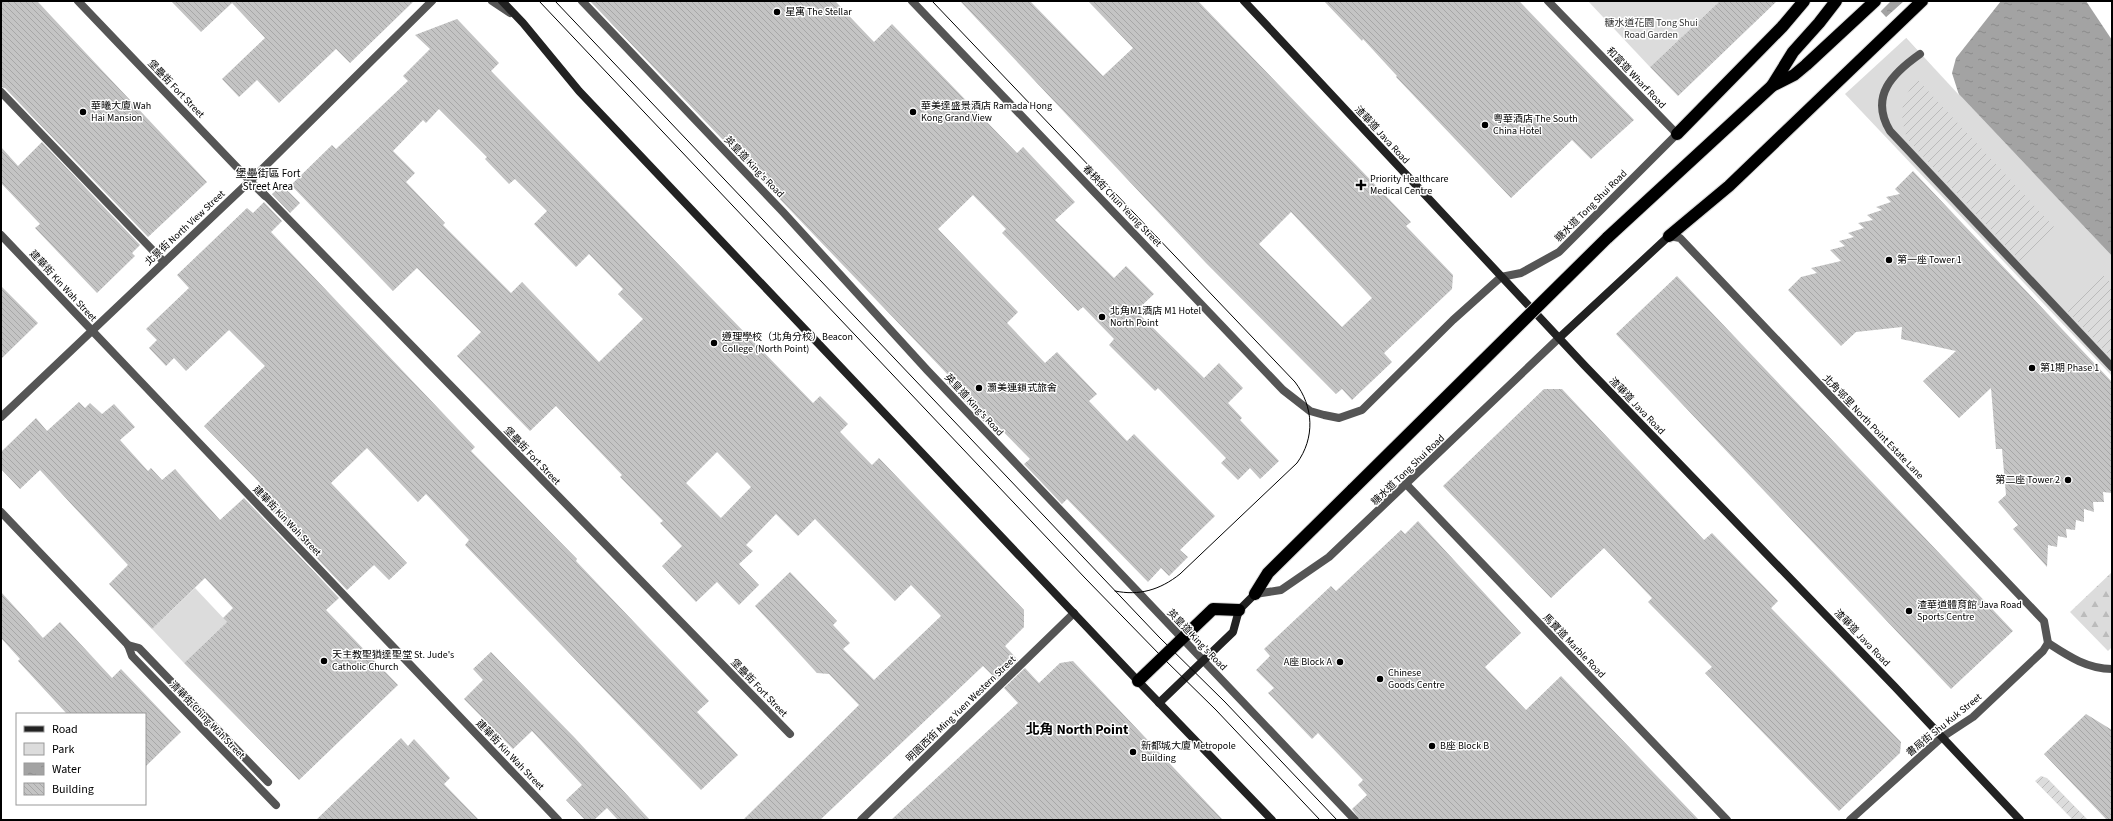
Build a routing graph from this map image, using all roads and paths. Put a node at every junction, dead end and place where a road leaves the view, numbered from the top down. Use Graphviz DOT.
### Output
graph roads {
  1 [pos="78,1"];
  2 [pos="432,1"];
  3 [pos="492,1"];
  4 [pos="502,1"];
  5 [pos="582,1"];
  6 [pos="912,1"];
  7 [pos="1244,1"];
  8 [pos="1548,1"];
  9 [pos="1804,1"];
  10 [pos="1836,1"];
  11 [pos="1875,1"];
  12 [pos="1922,1"];
  13 [pos="523,23"];
  14 [pos="1920,54"];
  15 [pos="1772,86"];
  16 [pos="1,92"];
  17 [pos="1677,134"];
  18 [pos="250,181"];
  19 [pos="261,191"];
  20 [pos="288,219"];
  21 [pos="1,235"];
  22 [pos="1670,236"];
  23 [pos="164,262"];
  24 [pos="1501,277"];
  25 [pos="92,331"];
  26 [pos="1559,338"];
  27 [pos="2112,367"];
  28 [pos="1,417"];
  29 [pos="1407,485"];
  30 [pos="1,512"];
  31 [pos="1255,594"];
  32 [pos="1239,610"];
  33 [pos="1074,613"];
  34 [pos="1181,637"];
  35 [pos="2048,643"];
  36 [pos="128,645"];
  37 [pos="1204,662"];
  38 [pos="2112,669"];
  39 [pos="1138,681"];
  40 [pos="1159,703"];
  41 [pos="790,734"];
  42 [pos="1941,738"];
  43 [pos="268,782"];
  44 [pos="276,806"];
  45 [pos="558,820"];
  46 [pos="861,820"];
  47 [pos="1272,820"];
  48 [pos="1355,820"];
  49 [pos="1727,820"];
  50 [pos="1850,820"];
  51 [pos="2020,820"];
  1 -- 18 [label="street, 堡壘街 Fort Street"];
  2 -- 18 [label="street, 北景街 North View Street"];
  3 -- 13 [label="street"];
  4 -- 13 [label="main road"];
  5 -- 34 [label="street, 英皇道 King's Road"];
  6 -- 24 [label="street, 春秧街 Chun Yeung Street"];
  7 -- 24 [label="main road, 渣華道 Java Road"];
  8 -- 17 [label="street, 和富道 Wharf Road"];
  9 -- 17 [label="highway"];
  10 -- 15 [label="highway"];
  11 -- 15 [label="highway"];
  12 -- 22 [label="highway"];
  13 -- 33 [label="main road"];
  14 -- 27 [label="street"];
  15 -- 31 [label="highway, bridge"];
  16 -- 23 [label="street"];
  17 -- 24 [label="street, 糖水道 Tong Shui Road"];
  18 -- 19 [label="street, 堡壘街 Fort Street"];
  18 -- 23 [label="street, 北景街 North View Street"];
  19 -- 20 [label="street, 堡壘街 Fort Street"];
  19 -- 41 [label="street, 堡壘街 Fort Street"];
  21 -- 25 [label="street, 建華街 Kin Wah Street"];
  22 -- 26 [label="main road, 糖水道 Tong Shui Road"];
  22 -- 35 [label="street, 北角邨里 North Point Estate Lane"];
  23 -- 25 [label="street, 北景街 North View Street"];
  24 -- 26 [label="main road, 渣華道 Java Road"];
  25 -- 28 [label="street, 北景街 North View Street"];
  25 -- 45 [label="street, 建華街 Kin Wah Street"];
  26 -- 29 [label="street, 糖水道 Tong Shui Road"];
  26 -- 42 [label="main road, 渣華道 Java Road"];
  29 -- 31 [label="street, 糖水道 Tong Shui Road"];
  29 -- 49 [label="street, 馬寶道 Marble Road"];
  30 -- 36 [label="street, 清華街 Ching Wah Street"];
  31 -- 32 [label="main road"];
  32 -- 34 [label="highway"];
  32 -- 37 [label="main road"];
  33 -- 39 [label="main road"];
  33 -- 46 [label="street, 明園西街 Ming Yuen Western Street"];
  34 -- 37 [label="street, 英皇道 King's Road"];
  34 -- 39 [label="highway"];
  35 -- 38 [label="street"];
  35 -- 42 [label="street, 書局街 Shu Kuk Street"];
  36 -- 43 [label="street, 清華街 Ching Wah Street"];
  36 -- 44 [label="street, 清華街 Ching Wah Street"];
  37 -- 40 [label="main road"];
  37 -- 48 [label="street, 英皇道 King's Road"];
  39 -- 40 [label="main road"];
  40 -- 47 [label="main road"];
  42 -- 50 [label="street, 書局街 Shu Kuk Street"];
  42 -- 51 [label="main road, 渣華道 Java Road"];
}
